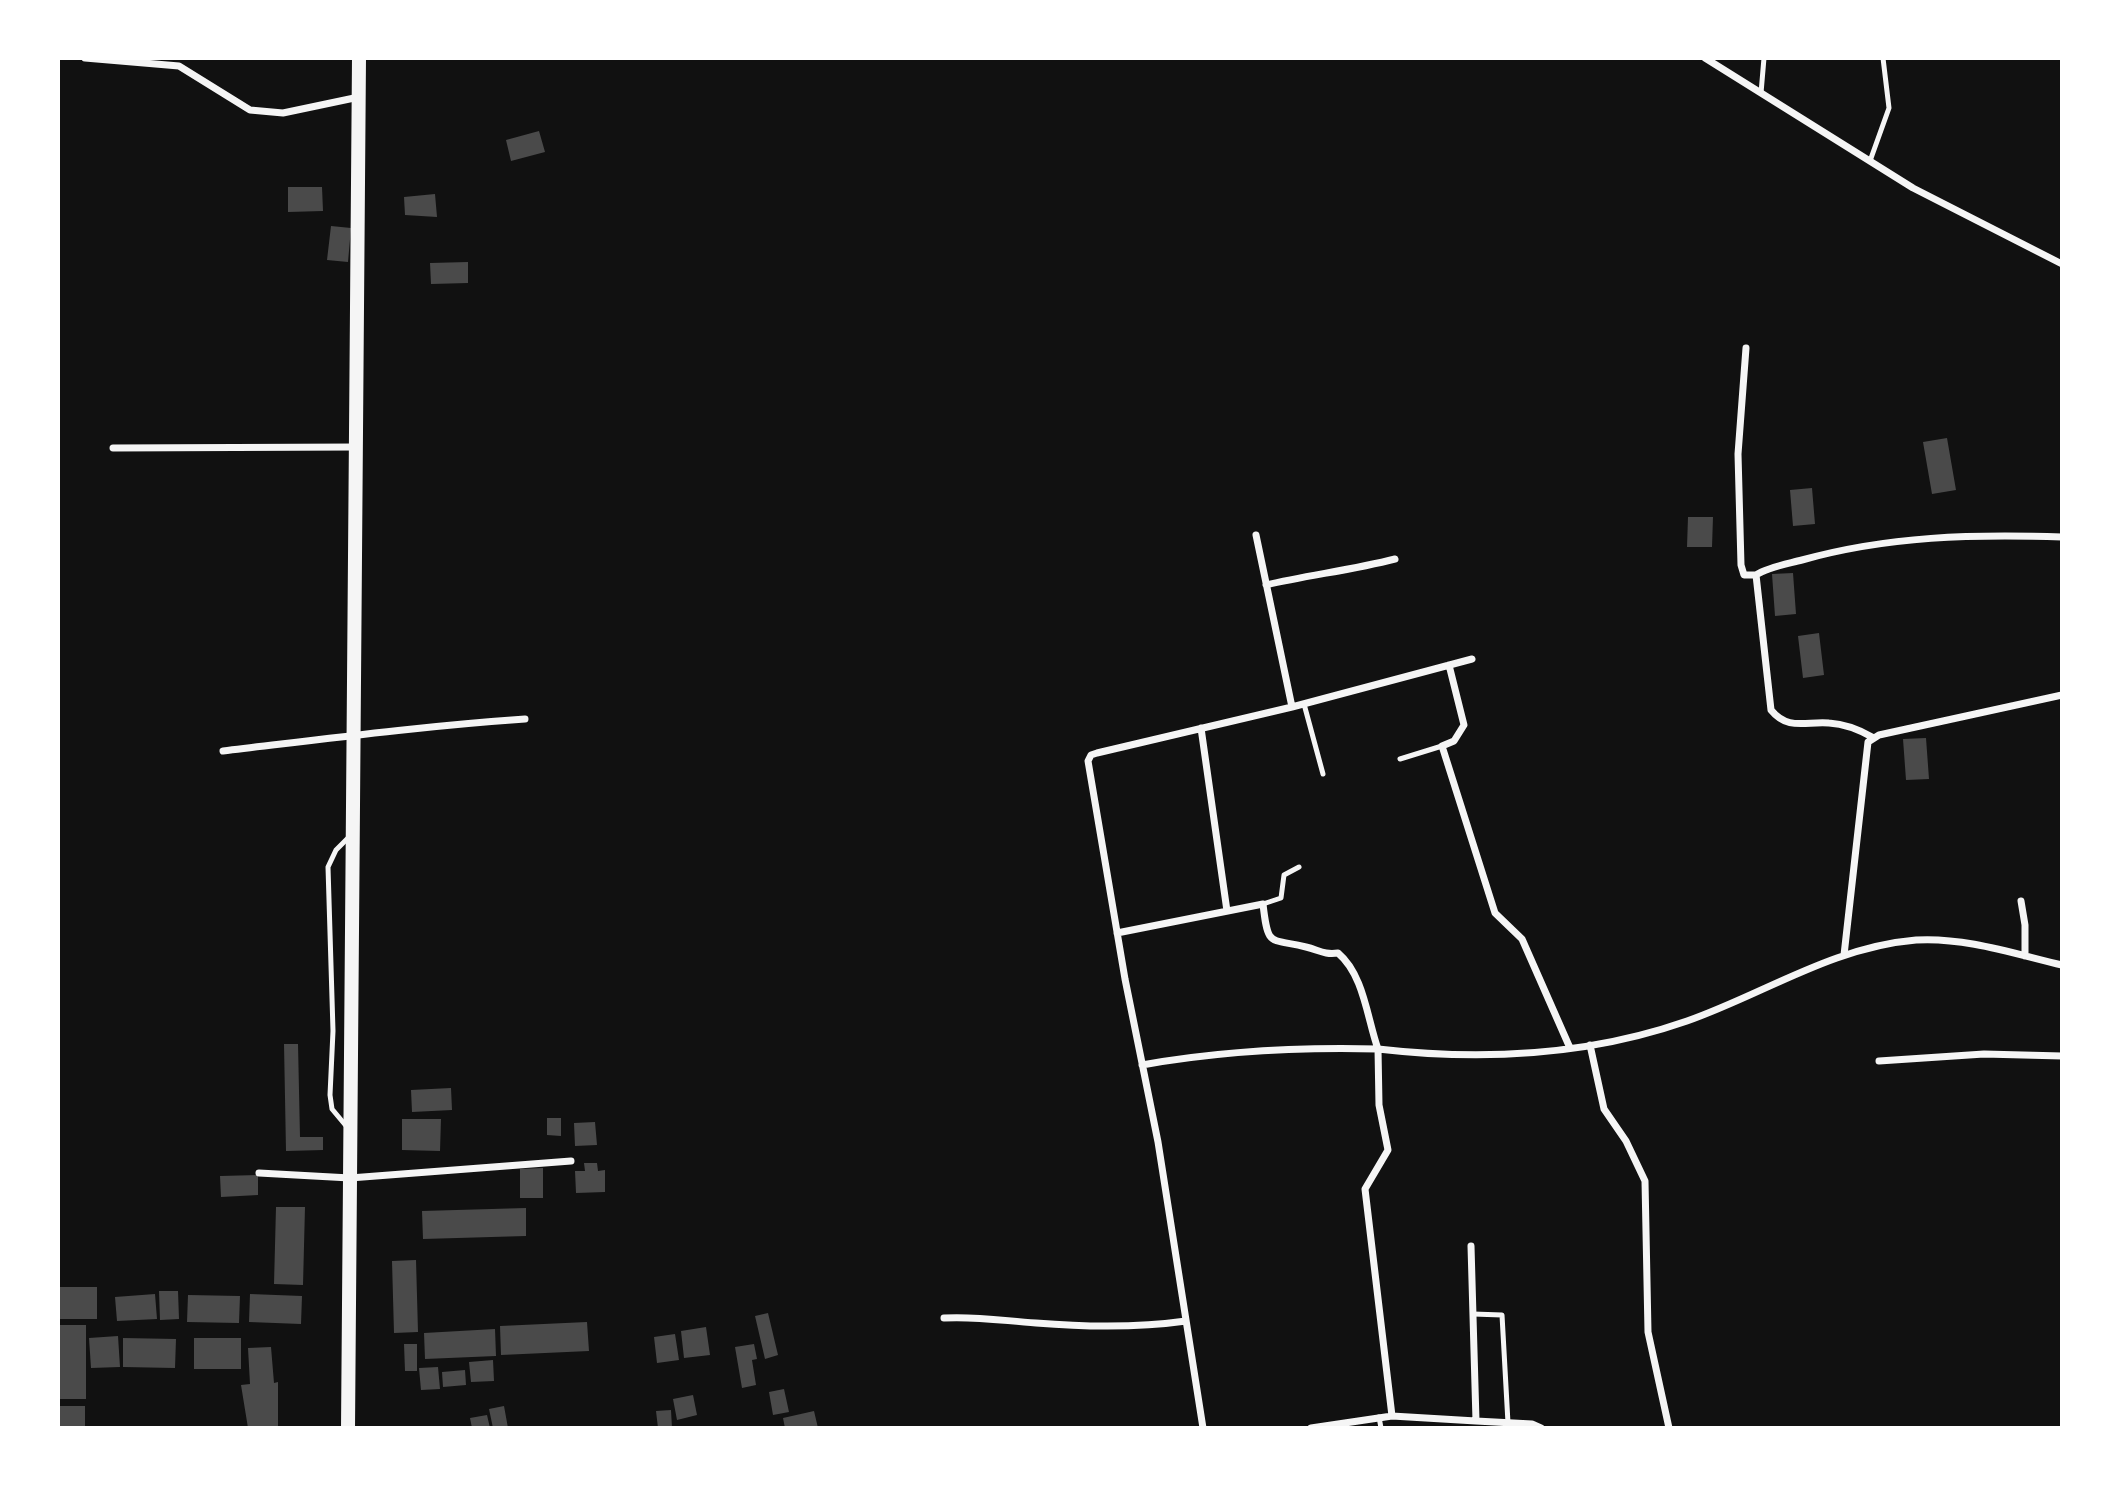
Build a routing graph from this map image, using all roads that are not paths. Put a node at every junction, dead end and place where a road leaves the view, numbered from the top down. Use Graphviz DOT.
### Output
graph roads {
  1 [pos="85,58"];
  2 [pos="359,58"];
  3 [pos="1705,58"];
  4 [pos="1763,58"];
  5 [pos="1883,58"];
  6 [pos="1761,93"];
  7 [pos="360,97"];
  8 [pos="1870,161"];
  9 [pos="2062,264"];
  10 [pos="1746,348"];
  11 [pos="357,447"];
  12 [pos="113,448"];
  13 [pos="1256,535"];
  14 [pos="2062,537"];
  15 [pos="1395,559"];
  16 [pos="1756,575"];
  17 [pos="1266,585"];
  18 [pos="1472,659"];
  19 [pos="1449,665"];
  20 [pos="2062,695"];
  21 [pos="1304,704"];
  22 [pos="1292,707"];
  23 [pos="525,719"];
  24 [pos="1201,728"];
  25 [pos="356,737"];
  26 [pos="1872,737"];
  27 [pos="1442,746"];
  28 [pos="223,751"];
  29 [pos="1400,759"];
  30 [pos="1323,774"];
  31 [pos="353,833"];
  32 [pos="1299,867"];
  33 [pos="2021,901"];
  34 [pos="1263,904"];
  35 [pos="1227,911"];
  36 [pos="1117,933"];
  37 [pos="1844,955"];
  38 [pos="2025,956"];
  39 [pos="2062,965"];
  40 [pos="1590,1045"];
  41 [pos="1570,1048"];
  42 [pos="1378,1049"];
  43 [pos="2062,1056"];
  44 [pos="1879,1061"];
  45 [pos="1142,1065"];
  46 [pos="350,1130"];
  47 [pos="571,1161"];
  48 [pos="259,1173"];
  49 [pos="350,1178"];
  50 [pos="1471,1246"];
  51 [pos="1473,1314"];
  52 [pos="944,1318"];
  53 [pos="1186,1321"];
  54 [pos="1392,1416"];
  55 [pos="1379,1418"];
  56 [pos="1476,1422"];
  57 [pos="1508,1423"];
  58 [pos="348,1428"];
  59 [pos="1203,1428"];
  60 [pos="1311,1428"];
  61 [pos="1381,1428"];
  62 [pos="1541,1428"];
  63 [pos="1669,1428"];
  1 -- 7 [label="street"];
  2 -- 7 [label="main road"];
  3 -- 6 [label="street"];
  4 -- 6 [label="lane"];
  5 -- 8 [label="lane"];
  6 -- 8 [label="street"];
  7 -- 11 [label="main road"];
  8 -- 9 [label="street"];
  10 -- 16 [label="street"];
  11 -- 12 [label="street"];
  11 -- 25 [label="main road"];
  13 -- 17 [label="street"];
  14 -- 16 [label="street"];
  15 -- 17 [label="street"];
  16 -- 26 [label="street"];
  17 -- 22 [label="street"];
  18 -- 19 [label="street"];
  19 -- 21 [label="street"];
  19 -- 27 [label="street"];
  20 -- 26 [label="street"];
  21 -- 22 [label="street"];
  21 -- 30 [label="lane"];
  22 -- 24 [label="street"];
  23 -- 25 [label="street"];
  24 -- 35 [label="street"];
  24 -- 36 [label="street"];
  25 -- 28 [label="street"];
  25 -- 31 [label="main road"];
  26 -- 37 [label="street"];
  27 -- 29 [label="lane"];
  27 -- 41 [label="street"];
  31 -- 46 [label="main road"];
  31 -- 46 [label="lane"];
  32 -- 34 [label="lane"];
  33 -- 38 [label="street"];
  34 -- 35 [label="street"];
  34 -- 42 [label="street"];
  35 -- 36 [label="street"];
  36 -- 45 [label="street"];
  37 -- 38 [label="street"];
  37 -- 40 [label="street"];
  38 -- 39 [label="street"];
  40 -- 41 [label="street"];
  40 -- 63 [label="street"];
  41 -- 42 [label="street"];
  42 -- 45 [label="street"];
  42 -- 54 [label="street"];
  43 -- 44 [label="street"];
  45 -- 53 [label="street"];
  46 -- 49 [label="main road"];
  47 -- 49 [label="street"];
  48 -- 49 [label="street"];
  49 -- 58 [label="main road"];
  50 -- 51 [label="street"];
  51 -- 56 [label="street"];
  51 -- 57 [label="lane"];
  52 -- 53 [label="street"];
  53 -- 59 [label="street"];
  54 -- 55 [label="street"];
  54 -- 56 [label="street"];
  55 -- 60 [label="street"];
  55 -- 61 [label="lane"];
  56 -- 57 [label="street"];
  57 -- 62 [label="street"];
}
